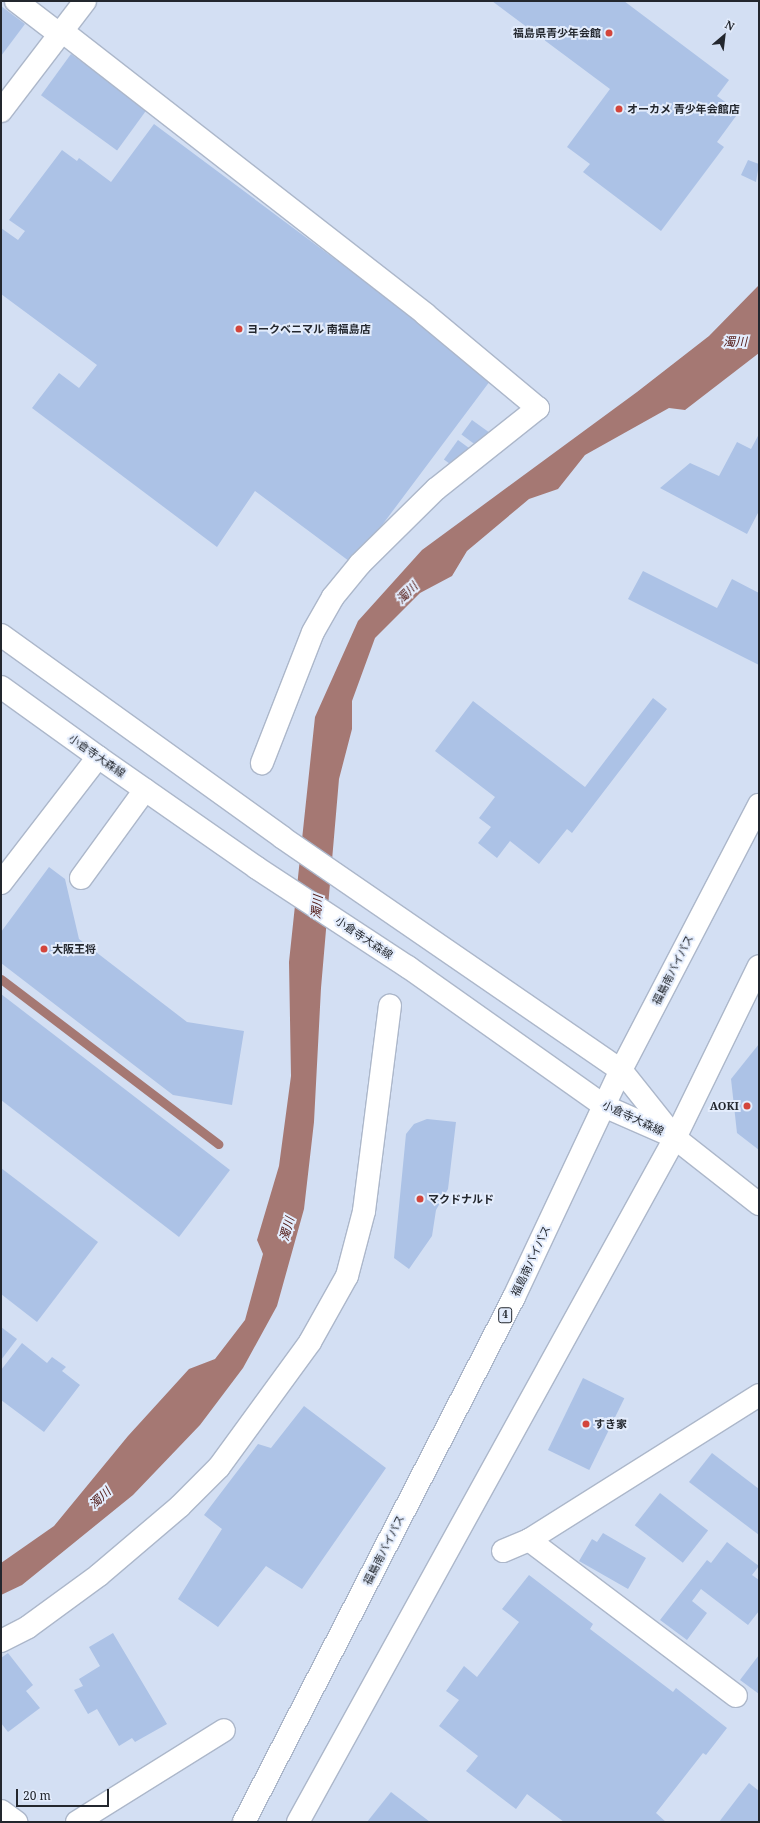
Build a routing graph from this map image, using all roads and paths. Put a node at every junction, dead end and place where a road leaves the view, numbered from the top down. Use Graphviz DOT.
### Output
graph roads {
  1 [pos="16,1"];
  2 [pos="85,1"];
  3 [pos="61,33"];
  4 [pos="1,111"];
  5 [pos="1,635"];
  6 [pos="1,687"];
  7 [pos="98,757"];
  8 [pos="262,762"];
  9 [pos="145,790"];
  10 [pos="759,805"];
  11 [pos="82,878"];
  12 [pos="1,883"];
  13 [pos="759,966"];
  14 [pos="390,1006"];
  15 [pos="621,1070"];
  16 [pos="604,1106"];
  17 [pos="675,1138"];
  18 [pos="759,1204"];
  19 [pos="759,1395"];
  20 [pos="530,1540"];
  21 [pos="503,1551"];
  22 [pos="1,1641"];
  23 [pos="736,1696"];
  24 [pos="224,1730"];
  25 [pos="1,1811"];
  26 [pos="16,1822"];
  27 [pos="77,1822"];
  28 [pos="244,1822"];
  29 [pos="298,1822"];
  1 -- 3 [label="main road"];
  2 -- 3 [label="main road"];
  3 -- 4 [label="main road"];
  3 -- 8 [label="main road"];
  5 -- 15 [label="main road"];
  6 -- 7 [label="main road, 小倉寺大森線"];
  7 -- 9 [label="main road, 小倉寺大森線"];
  7 -- 12 [label="main road"];
  9 -- 11 [label="main road"];
  9 -- 16 [label="main road, 小倉寺大森線"];
  10 -- 15 [label="main road, 福島南バイパス / 4"];
  13 -- 17 [label="main road"];
  14 -- 22 [label="main road"];
  15 -- 16 [label="main road, 福島南バイパス / 4"];
  15 -- 17 [label="main road"];
  16 -- 17 [label="main road, 小倉寺大森線"];
  16 -- 28 [label="main road, 福島南バイパス / 4"];
  17 -- 18 [label="main road"];
  17 -- 29 [label="main road"];
  19 -- 20 [label="main road"];
  20 -- 21 [label="main road"];
  20 -- 23 [label="main road"];
  24 -- 27 [label="main road"];
  25 -- 26 [label="main road"];
}
